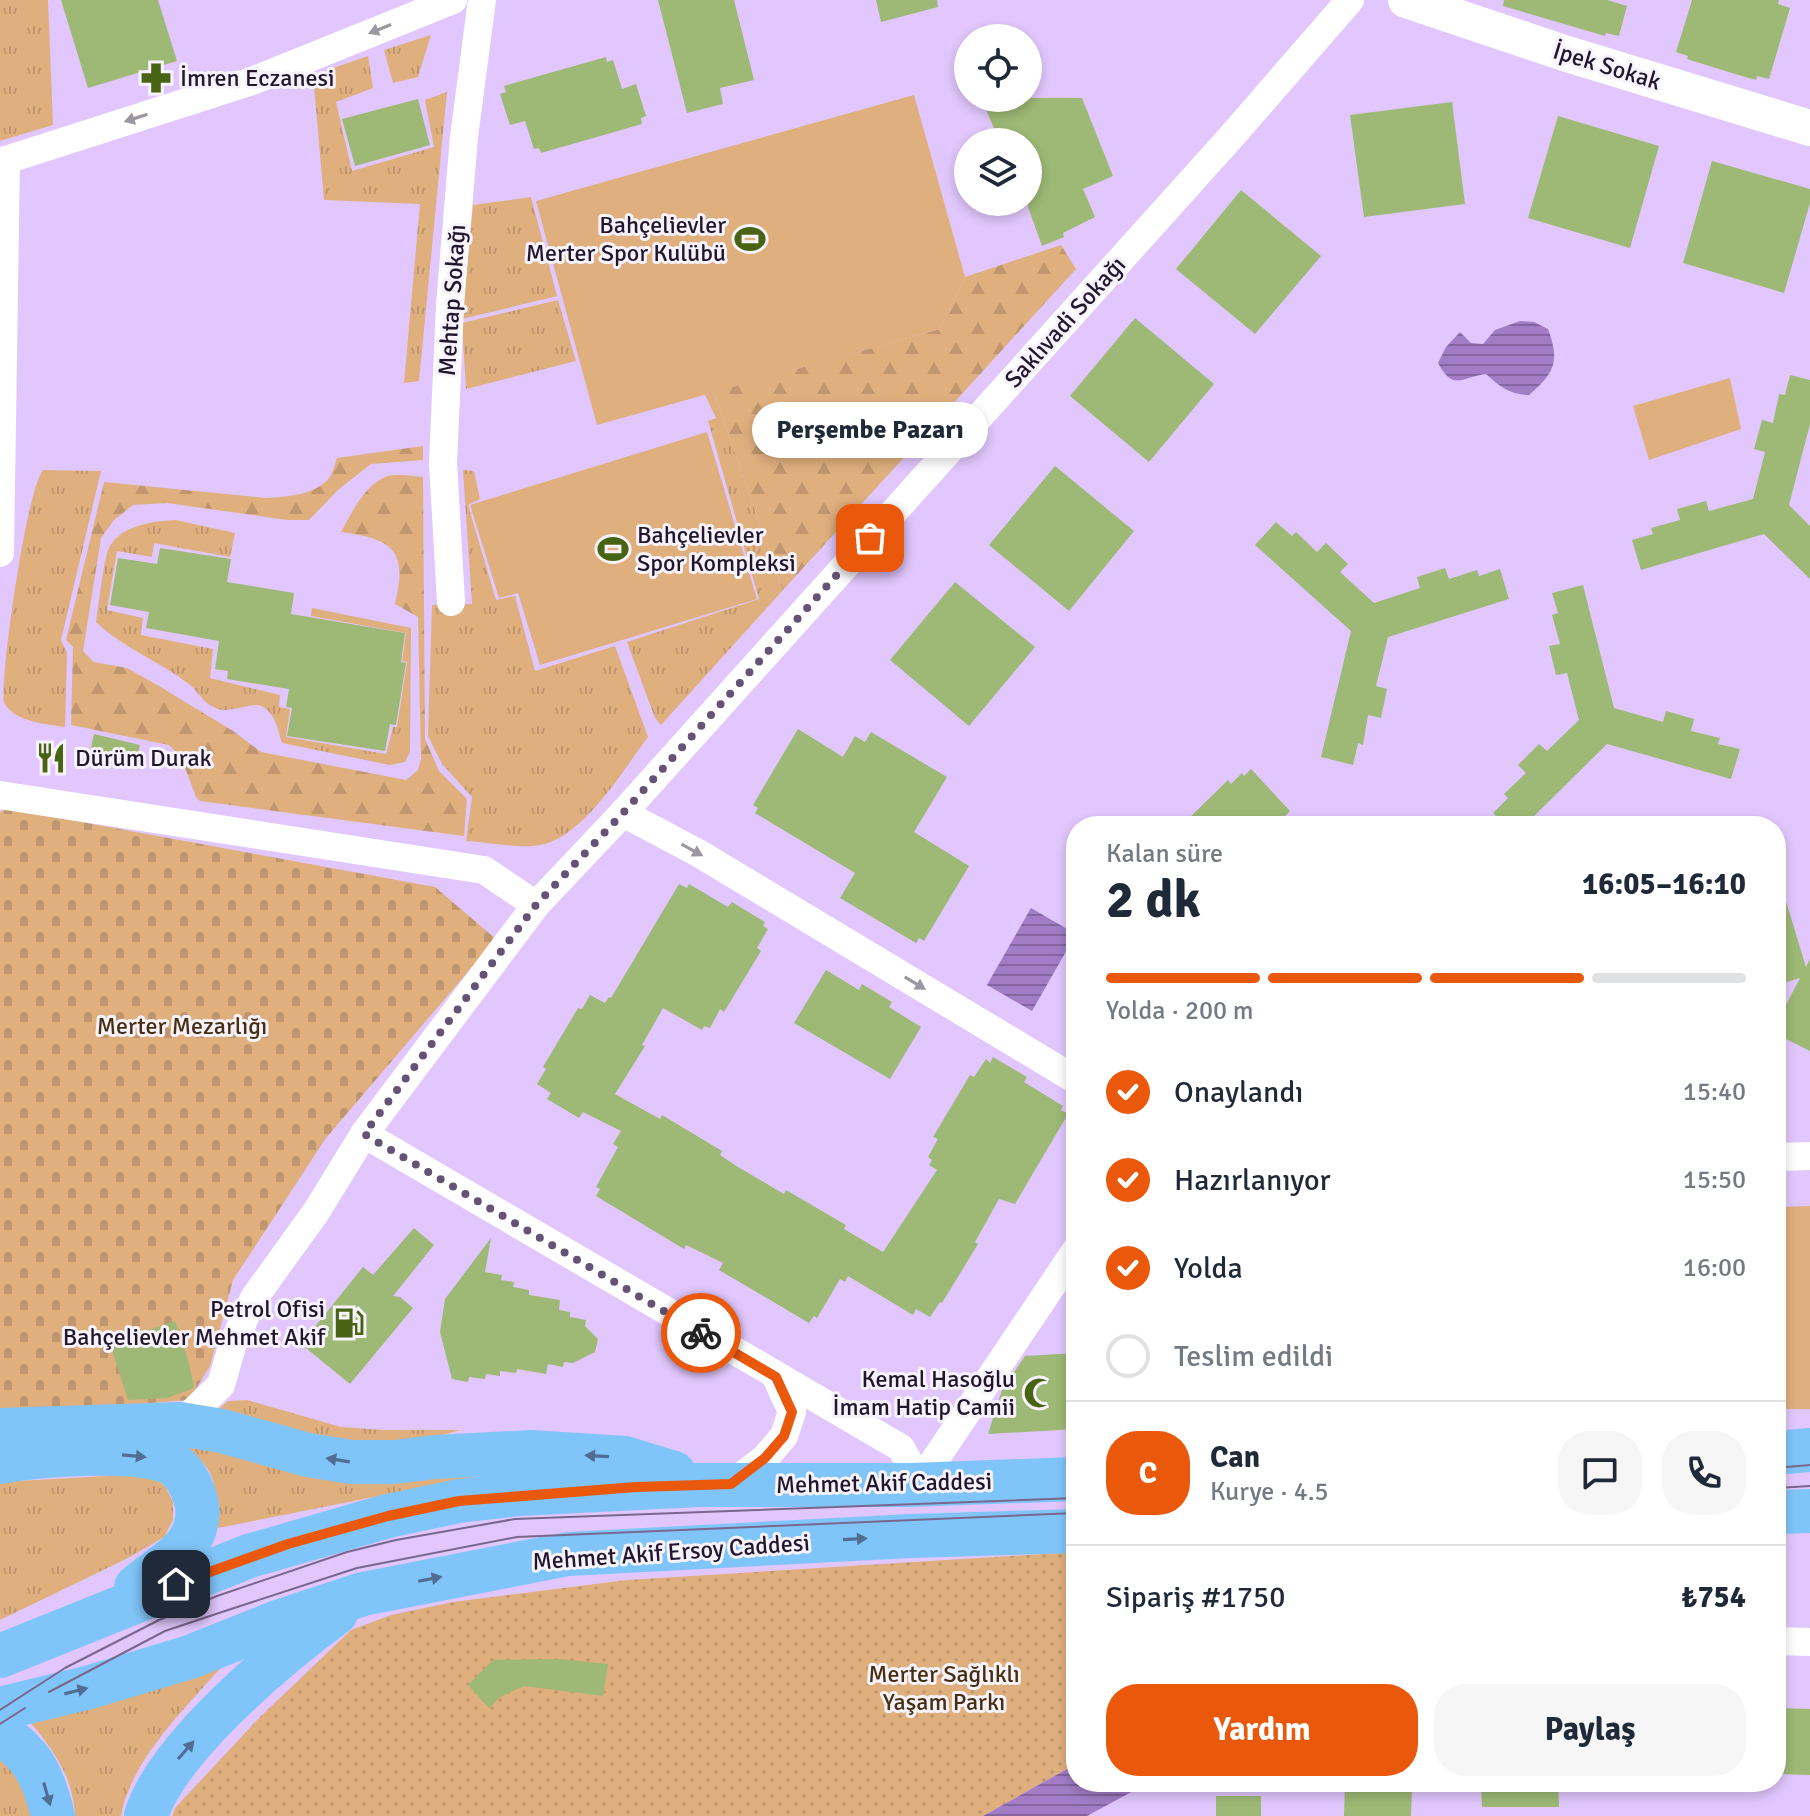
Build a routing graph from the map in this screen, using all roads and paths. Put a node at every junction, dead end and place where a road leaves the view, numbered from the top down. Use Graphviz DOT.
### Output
graph roads {
  1 [pos="453,0"];
  2 [pos="482,0"];
  3 [pos="1350,0"];
  4 [pos="1406,0"];
  5 [pos="1810,128"];
  6 [pos="3,161"];
  7 [pos="0,553"];
  8 [pos="451,602"];
  9 [pos="0,795"];
  10 [pos="623,813"];
  11 [pos="536,905"];
  12 [pos="1066,1074"];
  13 [pos="364,1134"];
  14 [pos="1810,1156"];
  15 [pos="1786,1157"];
  16 [pos="1066,1265"];
  17 [pos="776,1377"];
  18 [pos="180,1424"];
  19 [pos="0,1430"];
  20 [pos="1810,1450"];
  21 [pos="1786,1452"];
  22 [pos="0,1462"];
  23 [pos="1066,1479"];
  24 [pos="714,1484"];
  25 [pos="1810,1511"];
  26 [pos="1786,1512"];
  27 [pos="1066,1531"];
  28 [pos="363,1594"];
  29 [pos="104,1615"];
  30 [pos="1786,1641"];
  31 [pos="1810,1642"];
  32 [pos="0,1656"];
  33 [pos="0,1709"];
  34 [pos="0,1734"];
  35 [pos="53,1816"];
  36 [pos="146,1816"];
  1 -- 6 [label="street, one-way"];
  2 -- 8 [label="street, Mehtap Sokağı"];
  3 -- 10 [label="street, Saklıvadi Sokağı"];
  4 -- 5 [label="street, İpek Sokak"];
  6 -- 7 [label="street"];
  9 -- 11 [label="street"];
  10 -- 11 [label="street, Saklıvadi Sokağı"];
  10 -- 12 [label="street, one-way"];
  11 -- 13 [label="street, Saklıvadi Sokağı"];
  13 -- 17 [label="street"];
  13 -- 18 [label="street, Saklıvadi Sokağı"];
  14 -- 15 [label="street"];
  16 -- 17 [label="street"];
  17 -- 24 [label="street"];
  18 -- 19 [label="main road"];
  24 -- 18 [label="main road, one-way"];
  20 -- 21 [label="main road"];
  22 -- 29 [label="main road, one-way"];
  23 -- 24 [label="main road, Mehmet Akif Caddesi"];
  24 -- 29 [label="main road, Mehmet Akif Caddesi"];
  25 -- 26 [label="main road"];
  28 -- 27 [label="main road, Mehmet Akif Ersoy Caddesi, one-way"];
  33 -- 28 [label="main road, Mehmet Akif Ersoy Caddesi, one-way"];
  36 -- 28 [label="main road, one-way"];
  29 -- 32 [label="main road, Mehmet Akif Caddesi"];
  30 -- 31 [label="street"];
  34 -- 35 [label="main road, one-way"];
}
